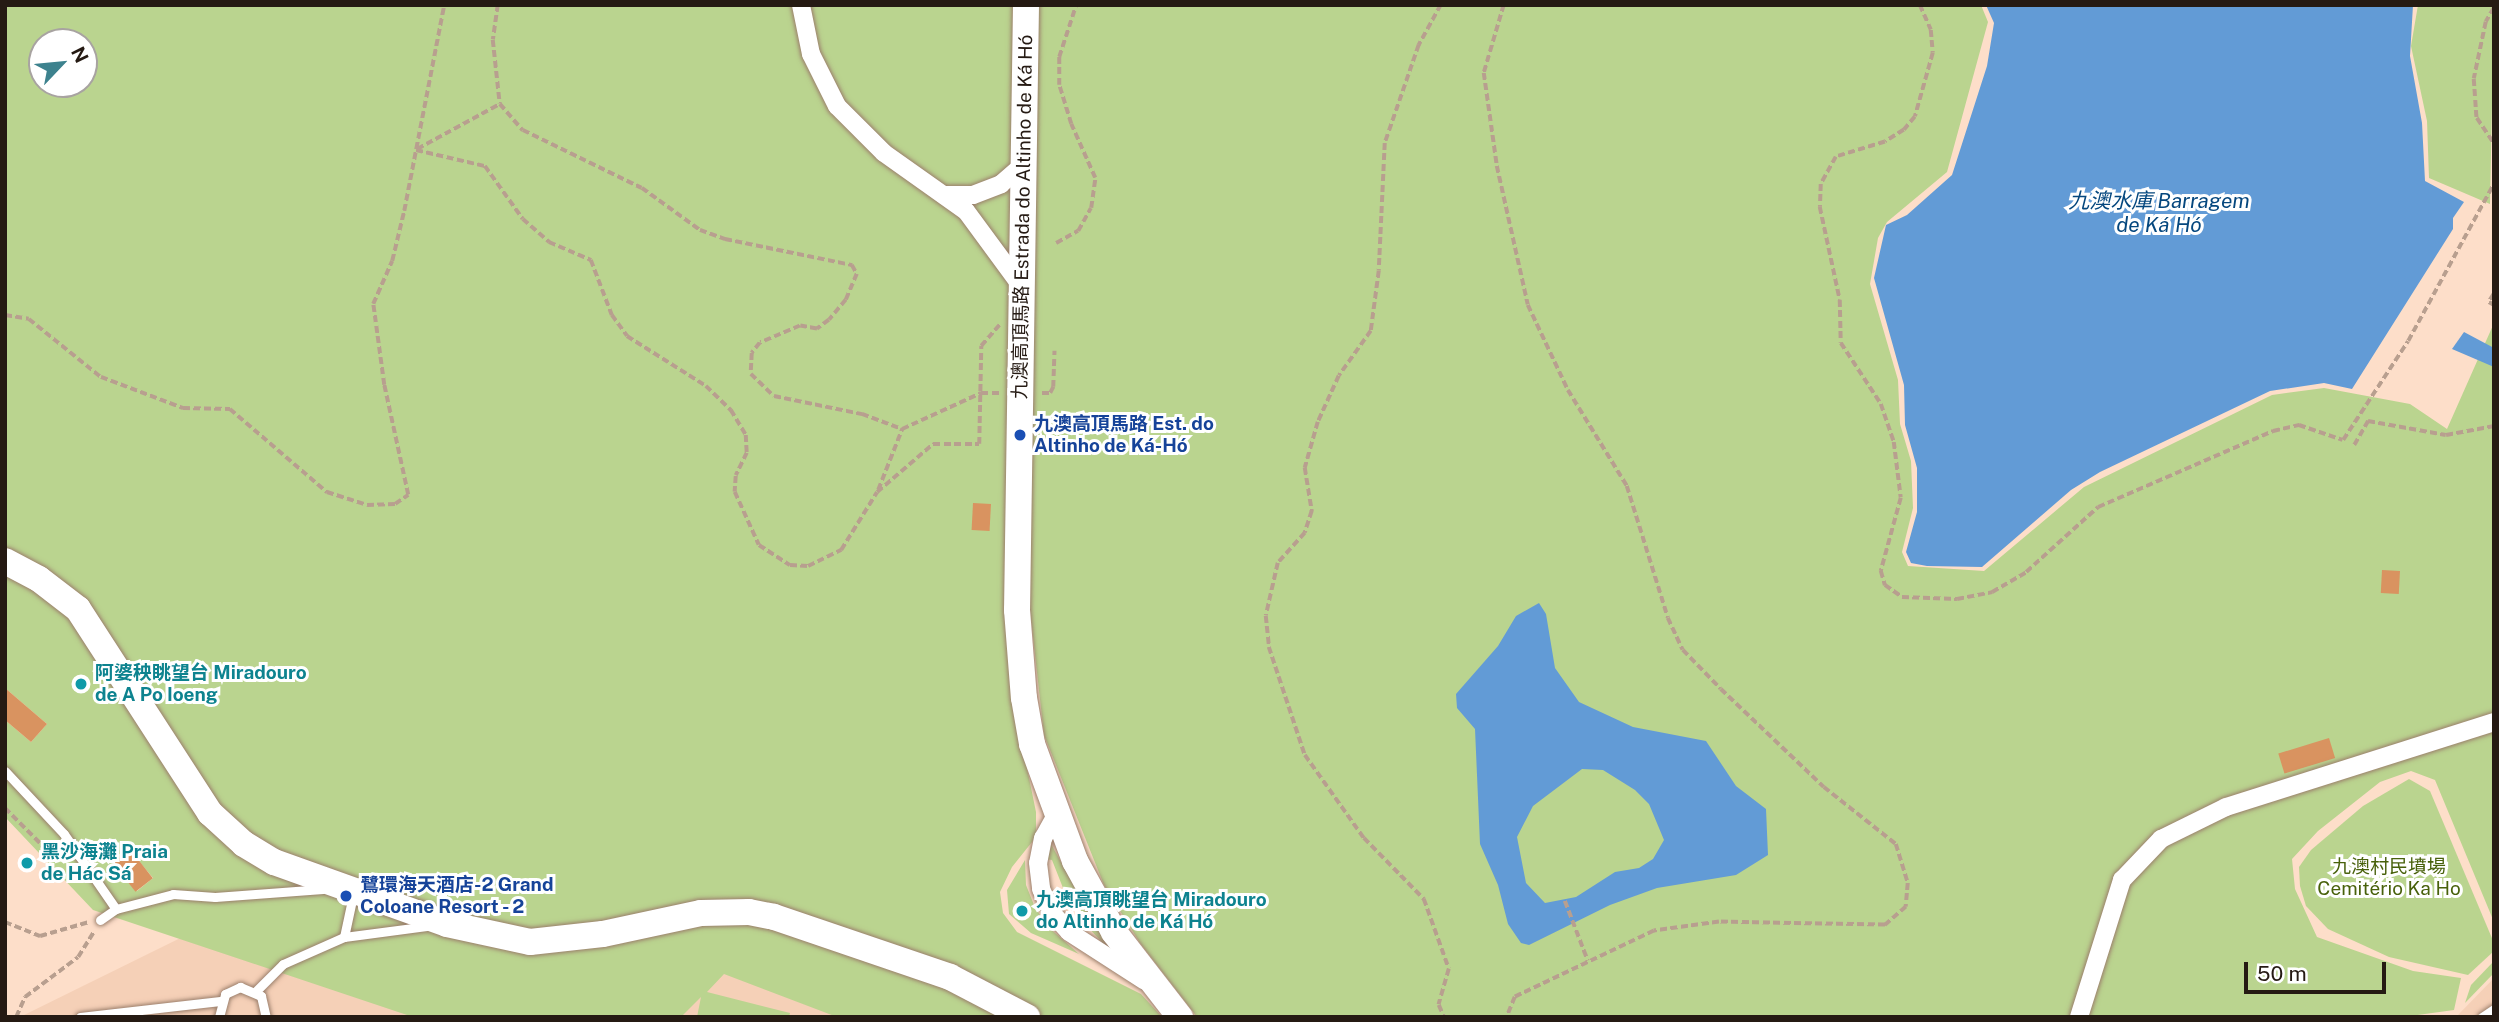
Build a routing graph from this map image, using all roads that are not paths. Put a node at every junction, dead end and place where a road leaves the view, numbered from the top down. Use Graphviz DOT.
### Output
graph roads {
  1 [pos="801,5"];
  2 [pos="1026,5"];
  3 [pos="1023,164"];
  4 [pos="944,195"];
  5 [pos="1021,286"];
  6 [pos="5,561"];
  7 [pos="2494,722"];
  8 [pos="5,771"];
  9 [pos="1056,815"];
  10 [pos="354,891"];
  11 [pos="116,909"];
  12 [pos="100,920"];
  13 [pos="447,924"];
  14 [pos="344,936"];
  15 [pos="1151,985"];
  16 [pos="256,991"];
  17 [pos="220,1001"];
  18 [pos="2494,1009"];
  19 [pos="80,1017"];
  20 [pos="219,1017"];
  21 [pos="265,1017"];
  22 [pos="1027,1017"];
  23 [pos="1180,1017"];
  24 [pos="2079,1017"];
  25 [pos="2482,1017"];
  1 -- 4 [label="street"];
  2 -- 3 [label="main road, 九澳高頂馬路 Estrada do Altinho de Ká Hó"];
  3 -- 4 [label="street"];
  3 -- 5 [label="main road, 九澳高頂馬路 Estrada do Altinho de Ká Hó"];
  4 -- 5 [label="street"];
  5 -- 9 [label="main road, 九澳高頂馬路 Estrada do Altinho de Ká Hó"];
  6 -- 10 [label="main road"];
  7 -- 24 [label="street"];
  8 -- 11 [label="lane"];
  9 -- 15 [label="main road, 九澳高頂馬路 Estrada do Altinho de Ká Hó"];
  9 -- 15 [label="street"];
  10 -- 11 [label="lane"];
  10 -- 13 [label="main road"];
  10 -- 14 [label="lane"];
  11 -- 12 [label="lane"];
  13 -- 14 [label="lane"];
  13 -- 22 [label="main road"];
  14 -- 16 [label="lane"];
  15 -- 23 [label="main road, 九澳高頂馬路 Estrada do Altinho de Ká Hó"];
  16 -- 17 [label="lane"];
  16 -- 21 [label="lane"];
  17 -- 19 [label="lane"];
  17 -- 20 [label="lane"];
  18 -- 25 [label="lane"];
}
